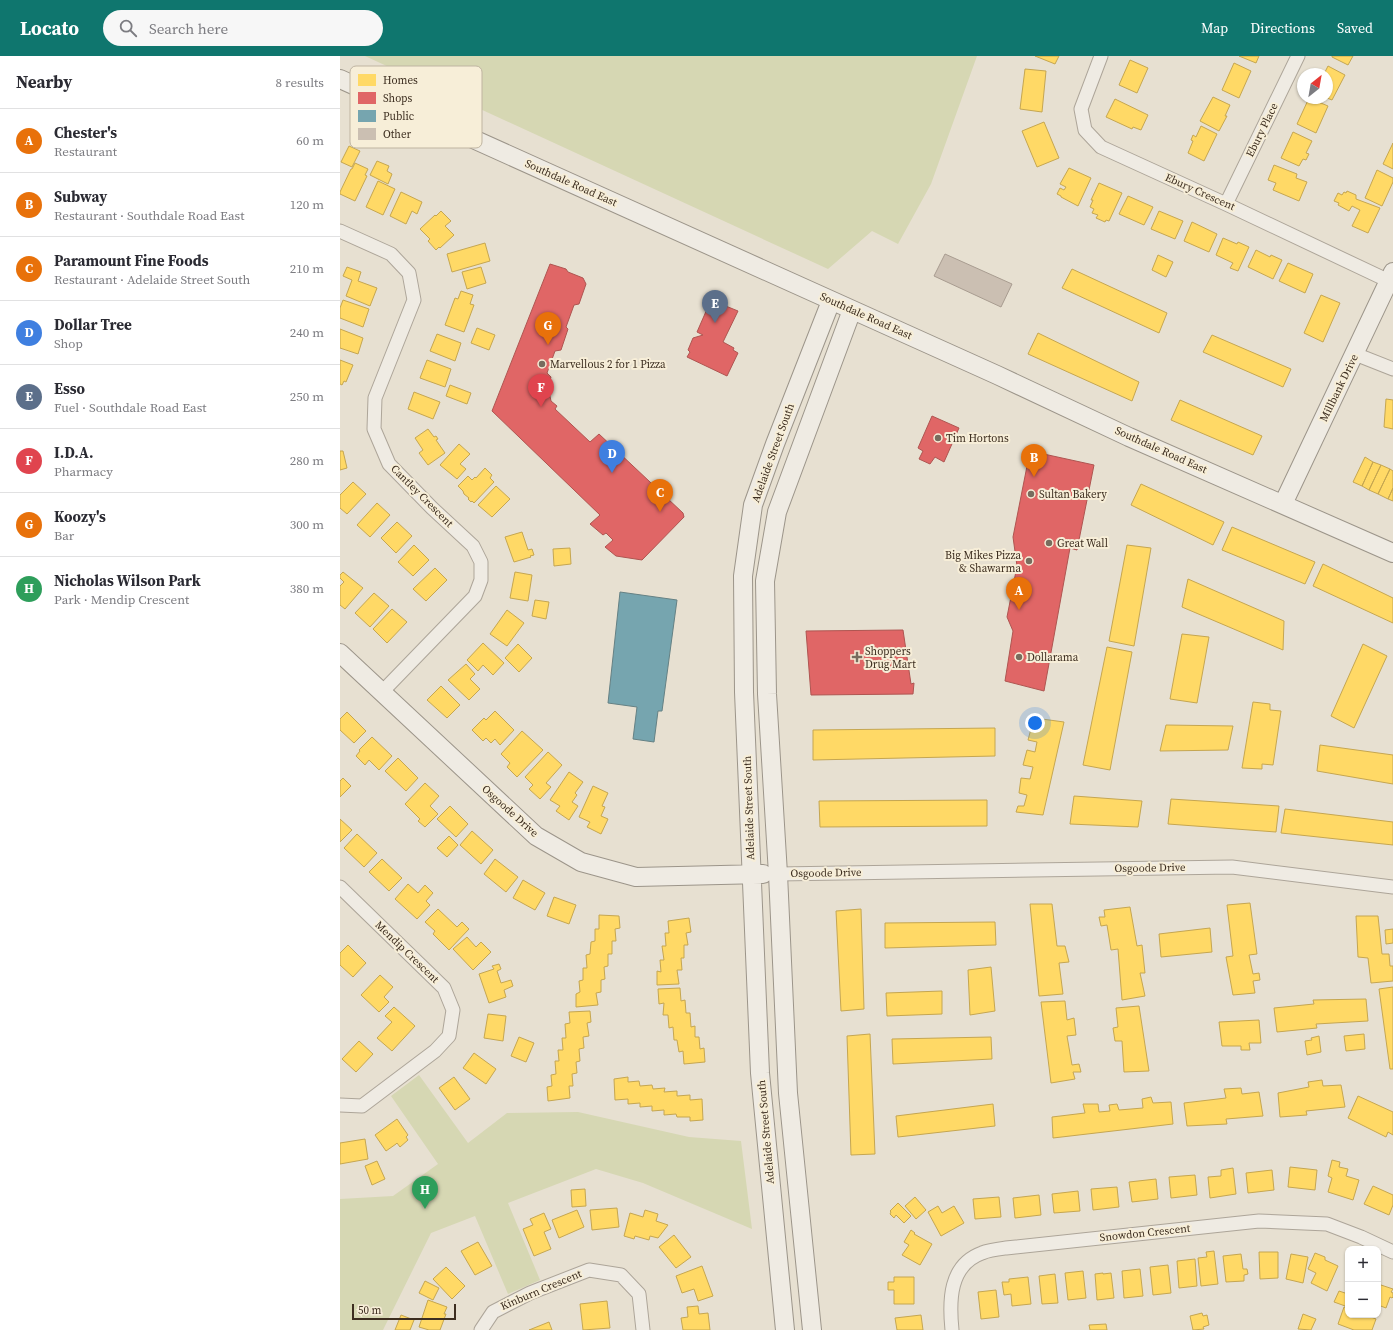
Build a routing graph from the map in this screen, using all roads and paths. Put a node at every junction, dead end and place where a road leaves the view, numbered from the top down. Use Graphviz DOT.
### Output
graph roads {
  1 [pos="1101,56"];
  2 [pos="1298,56"];
  3 [pos="340,79"];
  4 [pos="350,84"];
  5 [pos="482,143"];
  6 [pos="1226,204"];
  7 [pos="340,231"];
  8 [pos="1391,277"];
  9 [pos="832,301"];
  10 [pos="852,310"];
  11 [pos="1355,354"];
  12 [pos="1393,369"];
  13 [pos="1283,504"];
  14 [pos="1393,553"];
  15 [pos="340,653"];
  16 [pos="382,692"];
  17 [pos="778,874"];
  18 [pos="752,875"];
  19 [pos="1393,887"];
  20 [pos="340,888"];
  21 [pos="340,1105"];
  22 [pos="1393,1252"];
  23 [pos="481,1330"];
  24 [pos="643,1330"];
  25 [pos="785,1330"];
  26 [pos="812,1330"];
  27 [pos="952,1330"];
  1 -- 6 [label="street, Ebury Crescent"];
  2 -- 6 [label="street, Ebury Place"];
  3 -- 4 [label="street, Southdale Road East"];
  5 -- 9 [label="street, Southdale Road East"];
  6 -- 8 [label="street, Ebury Crescent"];
  7 -- 16 [label="street, Cantley Crescent"];
  8 -- 11 [label="street, Millbank Drive"];
  9 -- 10 [label="street, Southdale Road East"];
  9 -- 18 [label="street, Adelaide Street South"];
  10 -- 13 [label="street, Southdale Road East"];
  10 -- 17 [label="street"];
  11 -- 12 [label="street"];
  11 -- 13 [label="street, Millbank Drive"];
  13 -- 14 [label="street, Southdale Road East"];
  15 -- 16 [label="street, Osgoode Drive"];
  16 -- 18 [label="street, Osgoode Drive"];
  17 -- 18 [label="street, Osgoode Drive"];
  17 -- 19 [label="street, Osgoode Drive"];
  17 -- 26 [label="street"];
  18 -- 25 [label="street, Adelaide Street South"];
  20 -- 21 [label="street, Mendip Crescent"];
  22 -- 27 [label="street, Snowdon Crescent"];
  23 -- 24 [label="street, Kinburn Crescent"];
}
